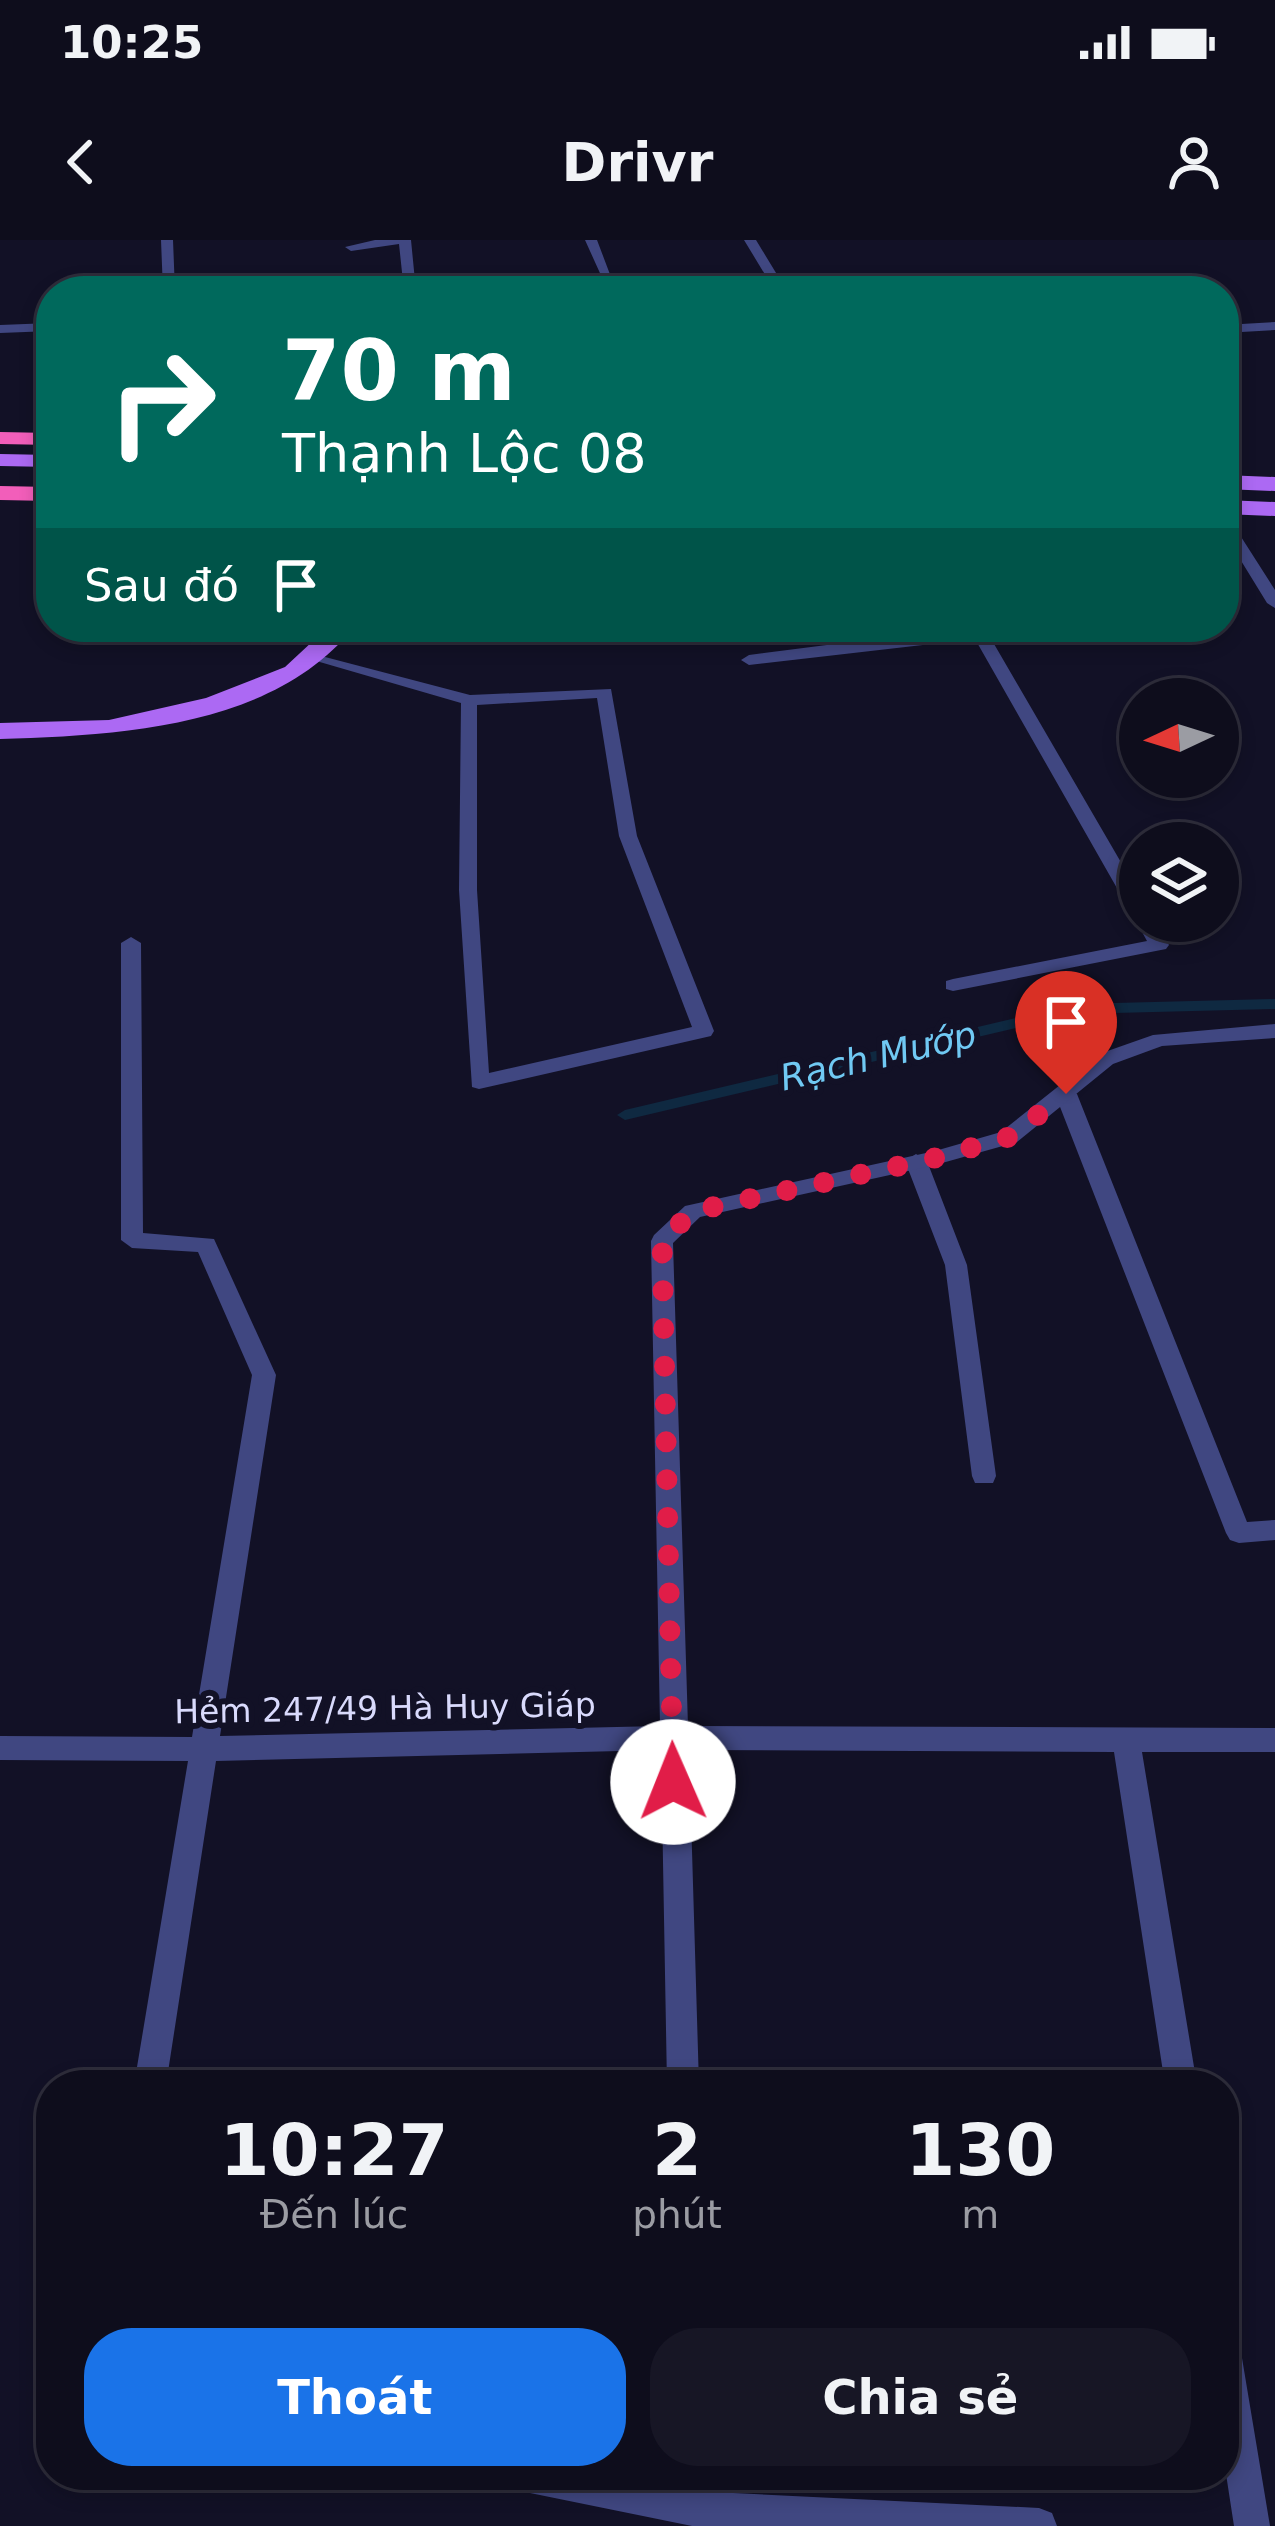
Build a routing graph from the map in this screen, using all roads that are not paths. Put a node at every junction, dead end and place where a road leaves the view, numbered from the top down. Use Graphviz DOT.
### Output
graph roads {
  1 [pos="167,240"];
  2 [pos="403,240"];
  3 [pos="591,240"];
  4 [pos="750,240"];
  5 [pos="351,247"];
  6 [pos="168,276"];
  7 [pos="408,276"];
  8 [pos="608,276"];
  9 [pos="772,276"];
  10 [pos="1275,326"];
  11 [pos="36,327"];
  12 [pos="1239,327"];
  13 [pos="0,329"];
  14 [pos="0,438"];
  15 [pos="36,439"];
  16 [pos="0,460"];
  17 [pos="36,461"];
  18 [pos="0,478"];
  19 [pos="36,479"];
  20 [pos="1239,483"];
  21 [pos="1275,484"];
  22 [pos="0,493"];
  23 [pos="36,494"];
  24 [pos="1239,508"];
  25 [pos="1275,509"];
  26 [pos="1239,545"];
  27 [pos="1275,603"];
  28 [pos="326,642"];
  29 [pos="886,642"];
  30 [pos="985,642"];
  31 [pos="312,655"];
  32 [pos="749,660"];
  33 [pos="469,700"];
  34 [pos="0,731"];
  35 [pos="1119,875"];
  36 [pos="1158,942"];
  37 [pos="131,943"];
  38 [pos="953,985"];
  39 [pos="1275,1031"];
  40 [pos="1066,1094"];
  41 [pos="916,1161"];
  42 [pos="984,1476"];
  43 [pos="1275,1531"];
  44 [pos="672,1738"];
  45 [pos="1126,1738"];
  46 [pos="1275,1740"];
  47 [pos="0,1748"];
  48 [pos="203,1749"];
  49 [pos="152,2070"];
  50 [pos="683,2070"];
  51 [pos="1179,2070"];
  52 [pos="1239,2445"];
  53 [pos="696,2492"];
  54 [pos="1039,2526"];
  55 [pos="1252,2526"];
  1 -- 6 [label="street"];
  2 -- 5 [label="street"];
  2 -- 7 [label="street"];
  3 -- 8 [label="street"];
  4 -- 9 [label="street"];
  10 -- 12 [label="street"];
  11 -- 13 [label="street"];
  14 -- 15 [label="highway"];
  16 -- 17 [label="main road"];
  18 -- 19 [label="main road"];
  20 -- 21 [label="main road"];
  22 -- 23 [label="highway"];
  24 -- 25 [label="main road"];
  26 -- 27 [label="street"];
  28 -- 31 [label="main road"];
  29 -- 32 [label="street"];
  30 -- 35 [label="street"];
  31 -- 33 [label="street"];
  31 -- 34 [label="main road"];
  33 -- 33 [label="street"];
  36 -- 38 [label="street"];
  37 -- 48 [label="street"];
  39 -- 40 [label="street"];
  40 -- 41 [label="street"];
  40 -- 43 [label="street"];
  41 -- 42 [label="street"];
  41 -- 44 [label="street"];
  44 -- 45 [label="street, Hẻm 247/49 Hà Huy Giáp"];
  44 -- 48 [label="street, Hẻm 247/49 Hà Huy Giáp"];
  44 -- 50 [label="street"];
  45 -- 46 [label="street, Hẻm 247/49 Hà Huy Giáp"];
  45 -- 51 [label="street"];
  47 -- 48 [label="street, Hẻm 247/49 Hà Huy Giáp"];
  48 -- 49 [label="street"];
  52 -- 55 [label="street"];
  53 -- 54 [label="street"];
}
